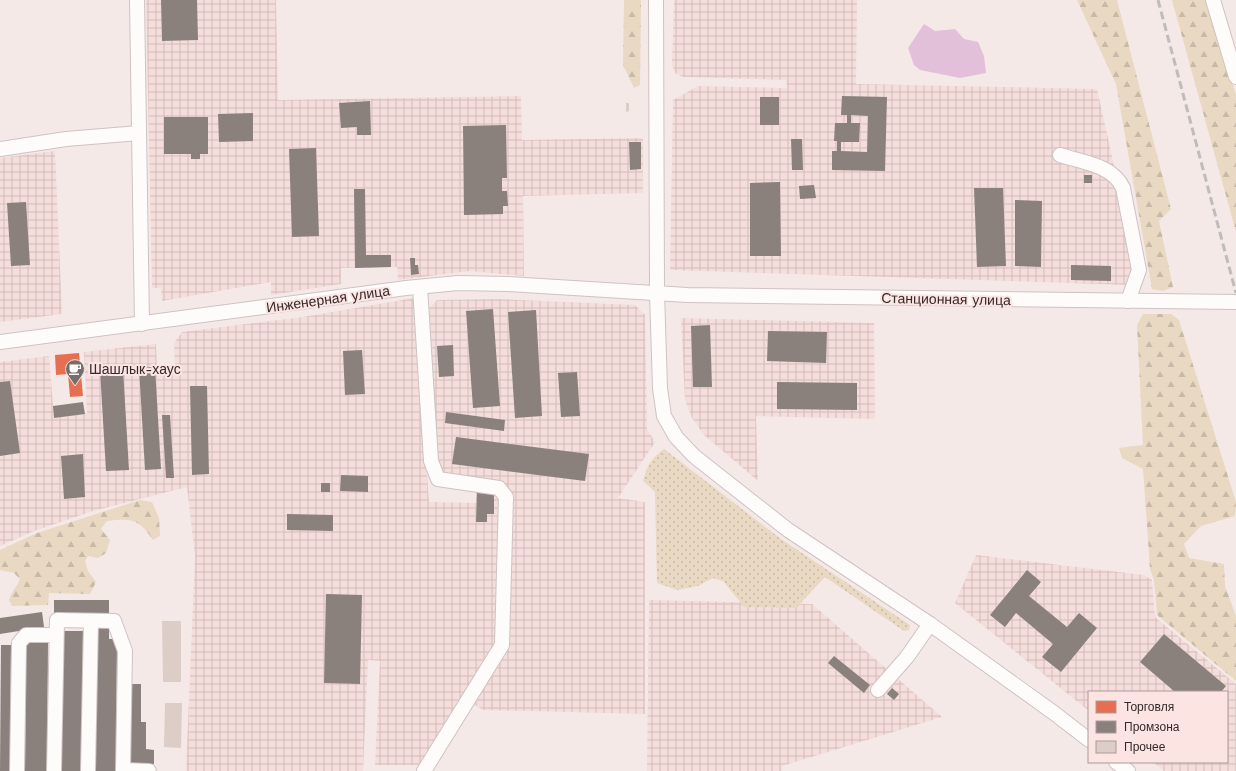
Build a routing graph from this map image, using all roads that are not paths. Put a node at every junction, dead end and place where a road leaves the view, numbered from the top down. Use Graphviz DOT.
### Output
graph roads {
  1 [pos="137,0"];
  2 [pos="656,0"];
  3 [pos="1213,0"];
  4 [pos="1236,77"];
  5 [pos="138,133"];
  6 [pos="0,149"];
  7 [pos="1060,156"];
  8 [pos="420,287"];
  9 [pos="657,293"];
  10 [pos="1128,301"];
  11 [pos="1236,302"];
  12 [pos="142,324"];
  13 [pos="0,342"];
  14 [pos="91,621"];
  15 [pos="930,624"];
  16 [pos="56,636"];
  17 [pos="878,690"];
  18 [pos="1088,739"];
  19 [pos="1117,763"];
  20 [pos="17,771"];
  21 [pos="54,771"];
  22 [pos="88,771"];
  23 [pos="123,771"];
  24 [pos="149,771"];
  25 [pos="424,771"];
  26 [pos="1128,771"];
  1 -- 5 [label="street"];
  2 -- 9 [label="street"];
  3 -- 4 [label="street"];
  5 -- 6 [label="street"];
  5 -- 12 [label="street"];
  7 -- 10 [label="street"];
  8 -- 9 [label="street, Инженерная улица"];
  8 -- 12 [label="street, Инженерная улица"];
  8 -- 25 [label="street"];
  9 -- 10 [label="street, Станционная улица"];
  9 -- 15 [label="street"];
  10 -- 11 [label="street, Станционная улица"];
  12 -- 13 [label="street, Инженерная улица"];
  14 -- 16 [label="street"];
  14 -- 22 [label="street"];
  14 -- 23 [label="street"];
  15 -- 17 [label="street"];
  15 -- 18 [label="street"];
  16 -- 20 [label="street"];
  16 -- 21 [label="street"];
  19 -- 26 [label="street"];
  23 -- 24 [label="street"];
}
